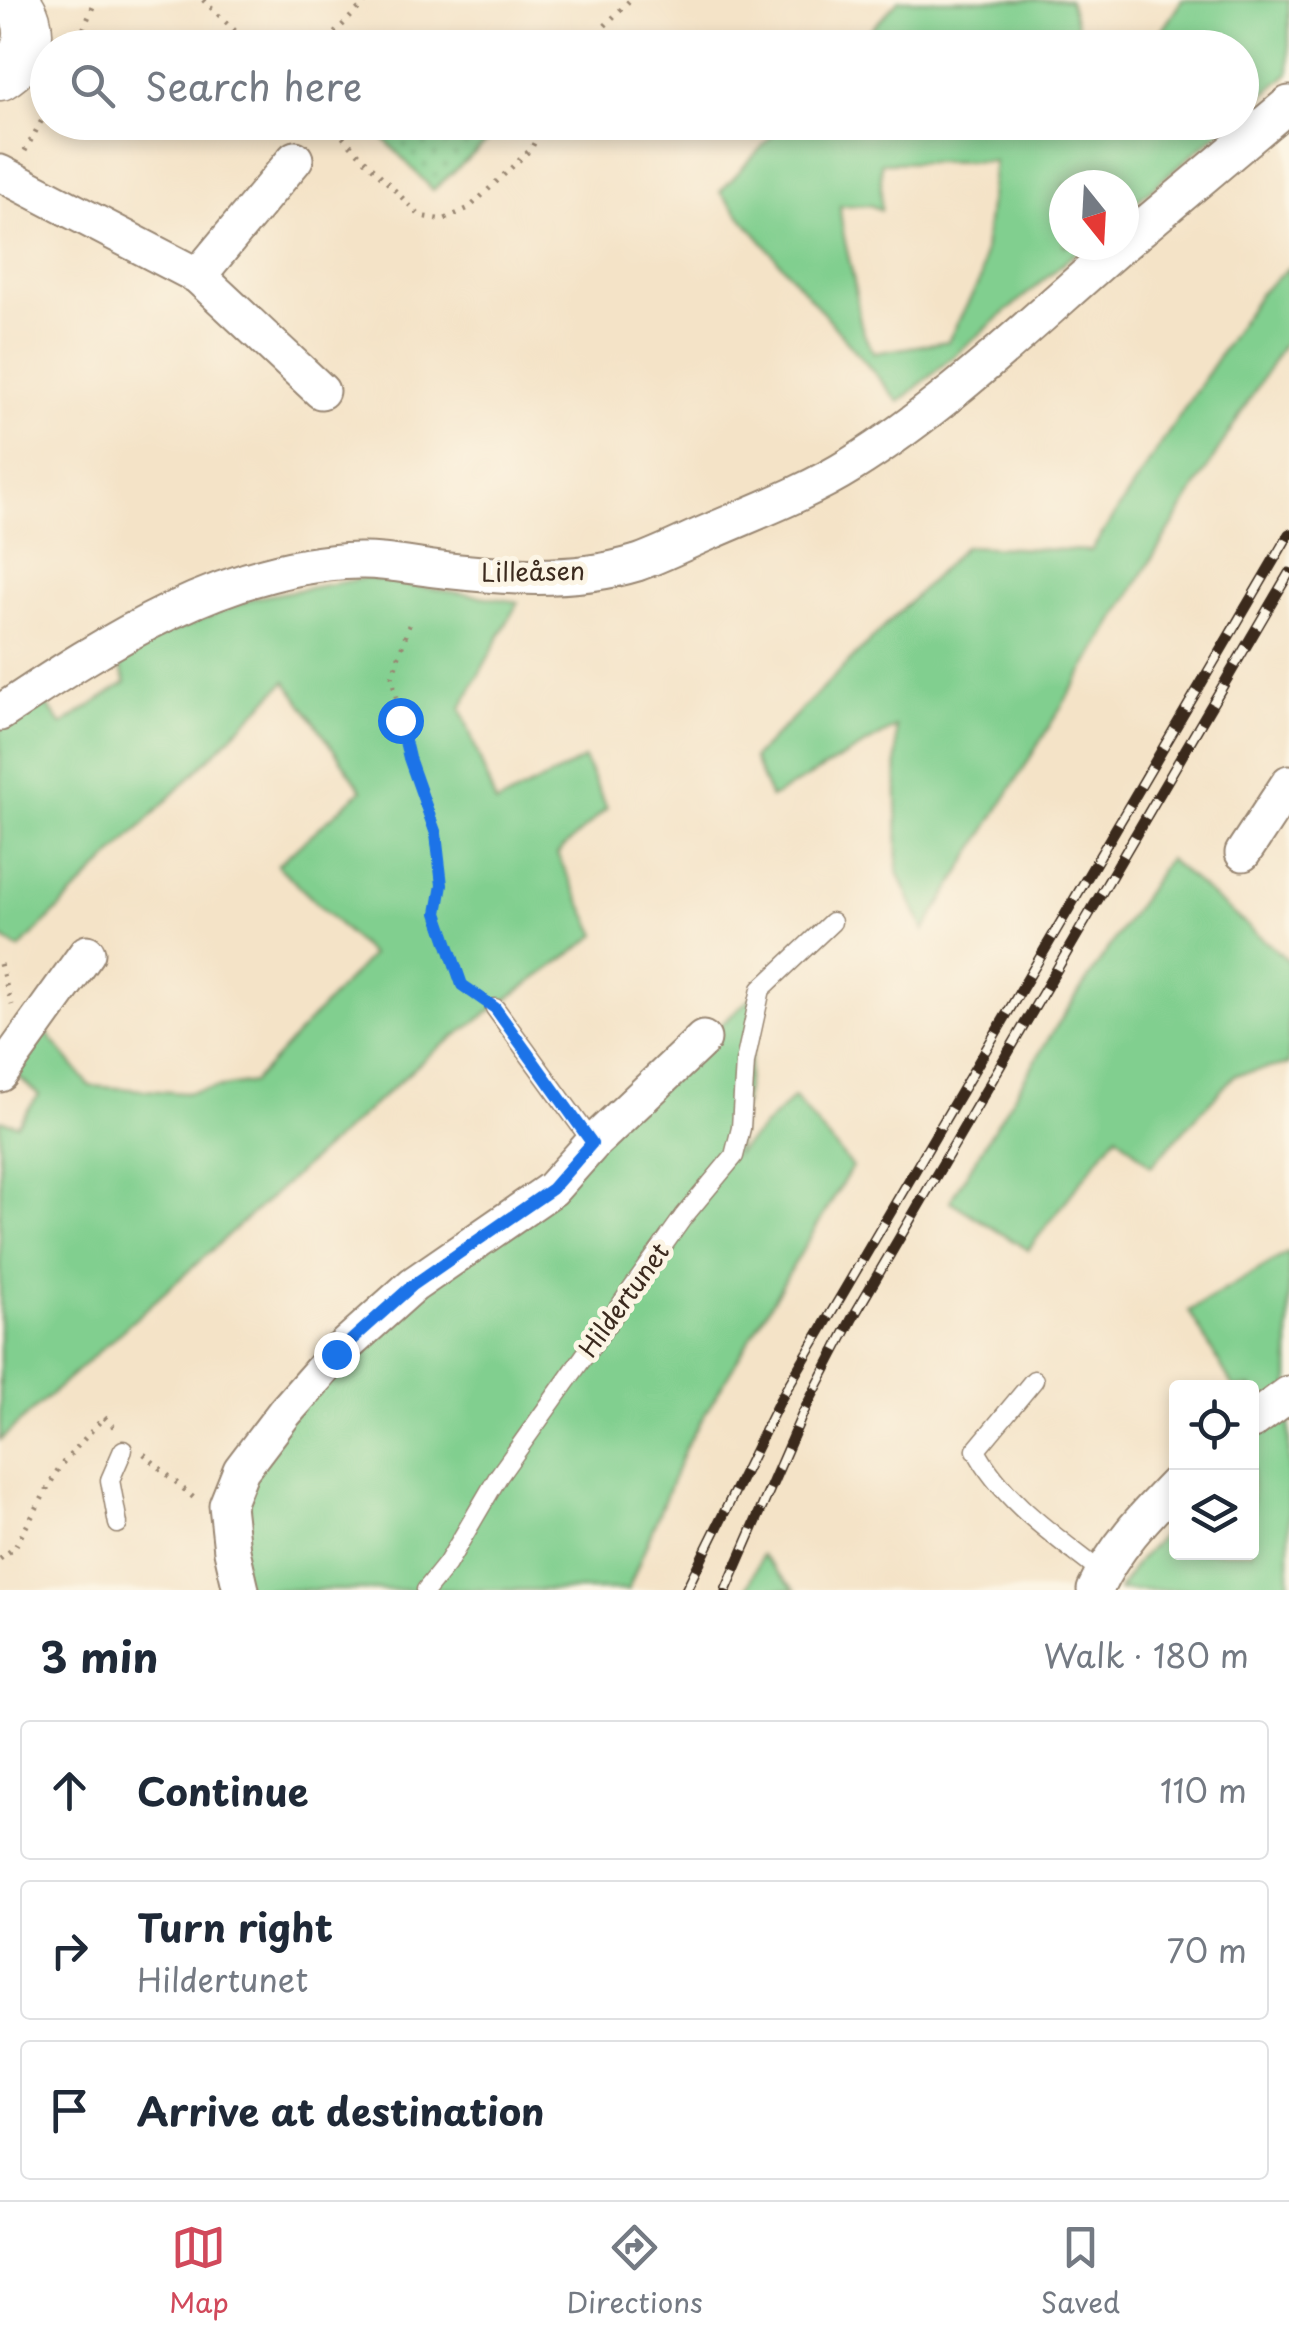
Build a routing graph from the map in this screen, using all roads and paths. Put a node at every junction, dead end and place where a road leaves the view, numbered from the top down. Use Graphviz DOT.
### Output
graph roads {
  1 [pos="96,0"];
  2 [pos="203,0"];
  3 [pos="367,0"];
  4 [pos="630,0"];
  5 [pos="83,30"];
  6 [pos="234,30"];
  7 [pos="338,30"];
  8 [pos="601,30"];
  9 [pos="1289,104"];
  10 [pos="1259,129"];
  11 [pos="30,136"];
  12 [pos="346,140"];
  13 [pos="536,140"];
  14 [pos="1246,140"];
  15 [pos="295,159"];
  16 [pos="12,163"];
  17 [pos="1139,231"];
  18 [pos="1104,260"];
  19 [pos="198,276"];
  20 [pos="321,391"];
  21 [pos="409,625"];
  22 [pos="0,712"];
  23 [pos="1289,783"];
  24 [pos="1242,853"];
  25 [pos="832,922"];
  26 [pos="87,953"];
  27 [pos="495,1008"];
  28 [pos="703,1039"];
  29 [pos="0,1074"];
  30 [pos="592,1143"];
  31 [pos="1034,1380"];
  32 [pos="1289,1394"];
  33 [pos="1259,1416"];
  34 [pos="123,1450"];
  35 [pos="1169,1491"];
  36 [pos="118,1524"];
  37 [pos="1099,1585"];
  38 [pos="241,1590"];
  39 [pos="426,1590"];
  1 -- 5 [label="path"];
  2 -- 6 [label="path"];
  3 -- 7 [label="path"];
  4 -- 8 [label="path"];
  9 -- 10 [label="street, Lilleåsen"];
  11 -- 16 [label="path"];
  12 -- 13 [label="path"];
  14 -- 17 [label="street, Lilleåsen"];
  15 -- 19 [label="street"];
  16 -- 19 [label="street"];
  18 -- 22 [label="street, Lilleåsen"];
  19 -- 20 [label="street"];
  21 -- 27 [label="path"];
  23 -- 24 [label="street"];
  25 -- 39 [label="lane, Hildertunet"];
  26 -- 29 [label="street"];
  27 -- 30 [label="lane"];
  28 -- 30 [label="street"];
  30 -- 38 [label="street"];
  31 -- 37 [label="lane"];
  32 -- 33 [label="street"];
  34 -- 36 [label="lane"];
  35 -- 37 [label="street"];
}
